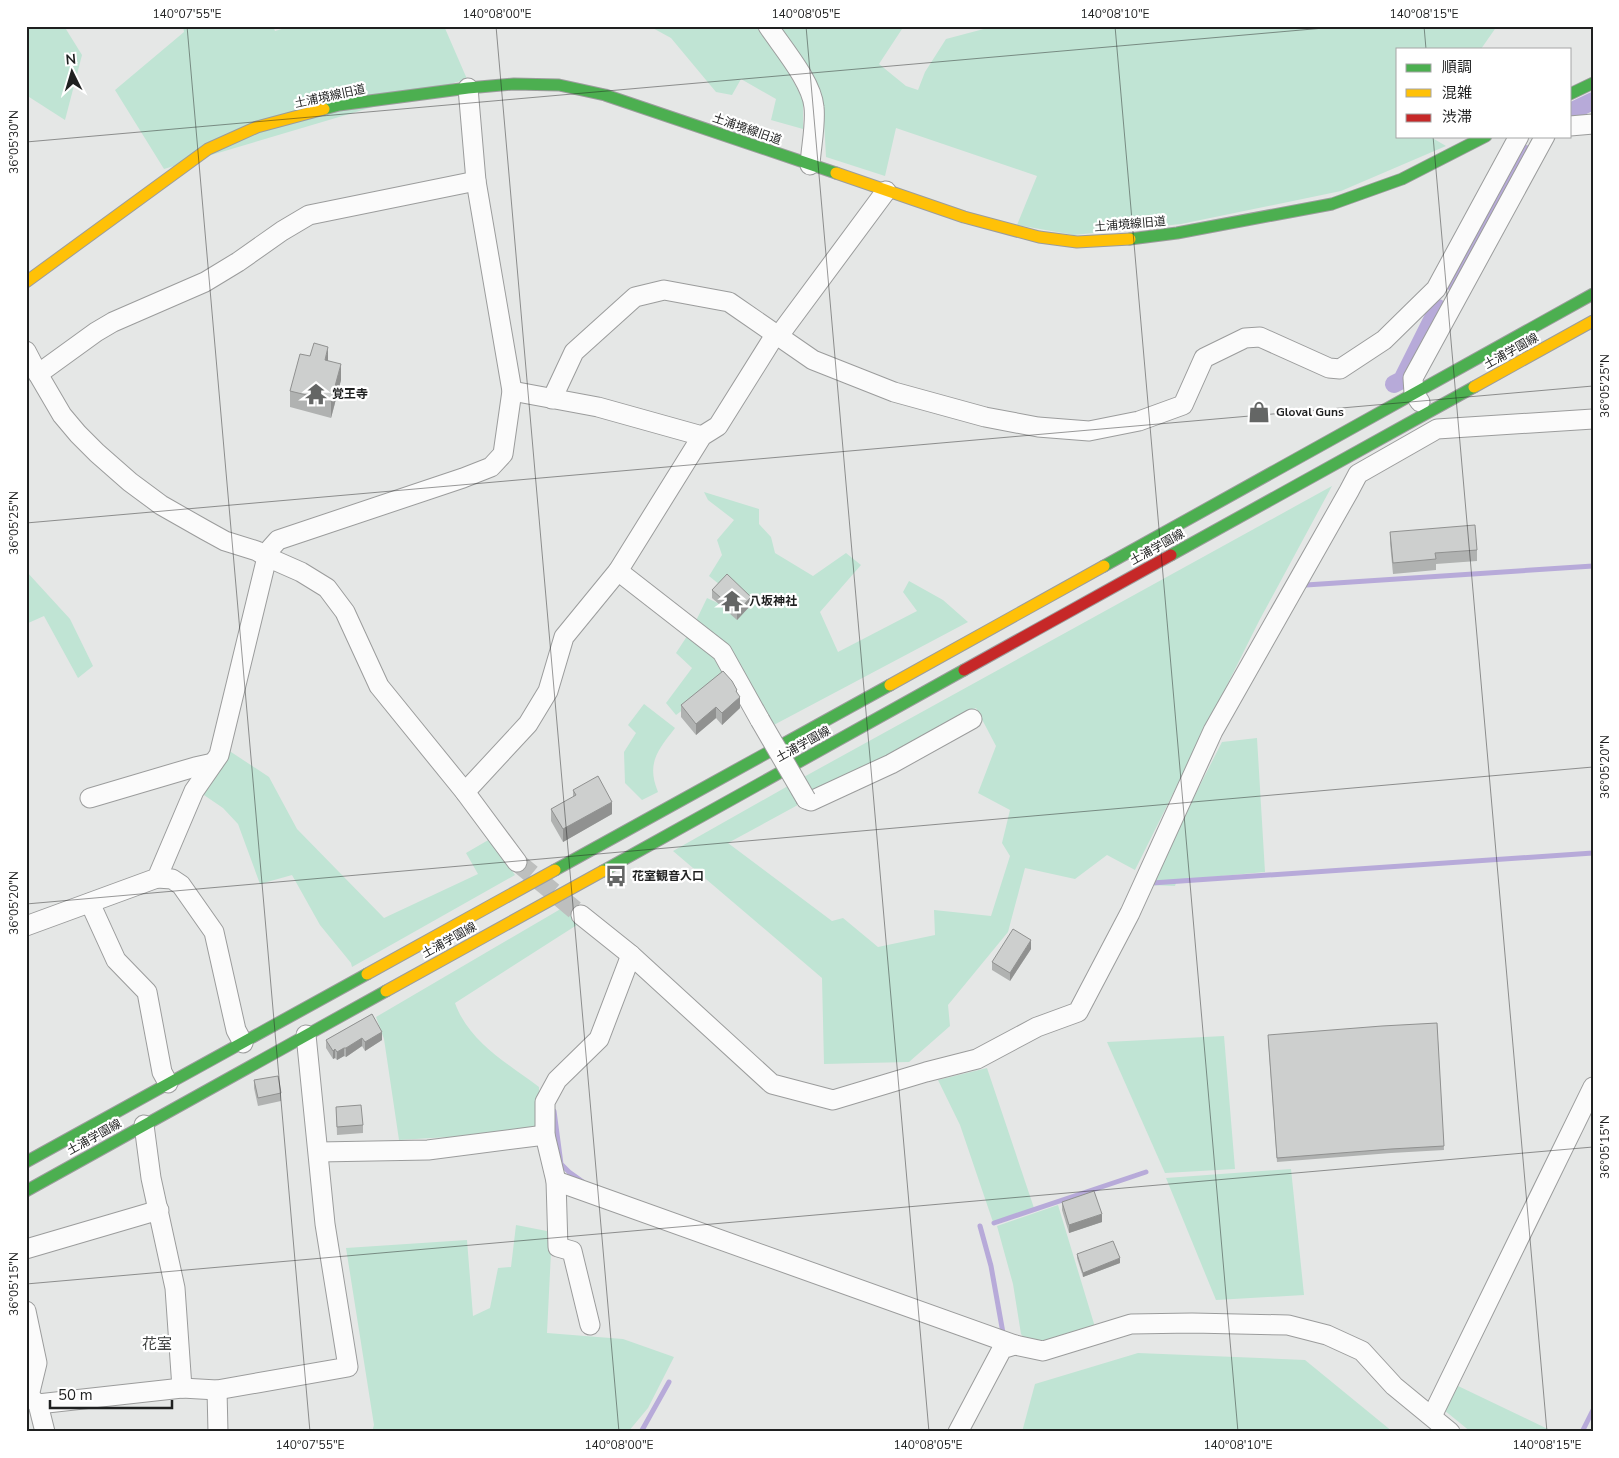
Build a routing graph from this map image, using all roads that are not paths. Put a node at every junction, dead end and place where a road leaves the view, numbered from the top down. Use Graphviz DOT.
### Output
graph roads {
  1 [pos="768,26"];
  2 [pos="468,88"];
  3 [pos="1593,124"];
  4 [pos="1572,126"];
  5 [pos="1482,138"];
  6 [pos="1518,138"];
  7 [pos="1544,138"];
  8 [pos="810,165"];
  9 [pos="476,181"];
  10 [pos="886,191"];
  11 [pos="28,274"];
  12 [pos="1436,289"];
  13 [pos="1593,294"];
  14 [pos="1456,300"];
  15 [pos="1593,321"];
  16 [pos="775,335"];
  17 [pos="26,351"];
  18 [pos="38,374"];
  19 [pos="512,391"];
  20 [pos="1414,393"];
  21 [pos="552,399"];
  22 [pos="1426,413"];
  23 [pos="1593,419"];
  24 [pos="1437,428"];
  25 [pos="1342,433"];
  26 [pos="702,436"];
  27 [pos="1353,454"];
  28 [pos="1358,474"];
  29 [pos="267,557"];
  30 [pos="618,571"];
  31 [pos="972,719"];
  32 [pos="213,763"];
  33 [pos="465,792"];
  34 [pos="90,798"];
  35 [pos="630,828"];
  36 [pos="641,849"];
  37 [pos="517,862"];
  38 [pos="157,878"];
  39 [pos="90,903"];
  40 [pos="581,915"];
  41 [pos="26,926"];
  42 [pos="631,955"];
  43 [pos="306,1035"];
  44 [pos="243,1043"];
  45 [pos="168,1083"];
  46 [pos="1593,1087"];
  47 [pos="144,1125"];
  48 [pos="545,1135"];
  49 [pos="319,1152"];
  50 [pos="26,1162"];
  51 [pos="556,1181"];
  52 [pos="26,1191"];
  53 [pos="159,1210"];
  54 [pos="26,1248"];
  55 [pos="26,1311"];
  56 [pos="590,1324"];
  57 [pos="1015,1346"];
  58 [pos="182,1388"];
  59 [pos="217,1390"];
  60 [pos="31,1399"];
  61 [pos="1432,1416"];
  62 [pos="45,1432"];
  63 [pos="218,1432"];
  64 [pos="958,1432"];
  65 [pos="1450,1432"];
  1 -- 8 [label="street"];
  2 -- 8 [label="main road, 土浦境線旧道"];
  2 -- 9 [label="street"];
  2 -- 11 [label="main road, 土浦境線旧道"];
  3 -- 4 [label="street"];
  5 -- 10 [label="main road, 土浦境線旧道"];
  6 -- 12 [label="street"];
  7 -- 14 [label="street"];
  8 -- 10 [label="main road, 土浦境線旧道"];
  9 -- 18 [label="street"];
  9 -- 19 [label="street"];
  10 -- 16 [label="street"];
  12 -- 14 [label="street"];
  12 -- 16 [label="street"];
  13 -- 20 [label="main road, 土浦学園線"];
  14 -- 20 [label="street"];
  15 -- 22 [label="main road, 土浦学園線"];
  16 -- 21 [label="street"];
  16 -- 26 [label="street"];
  17 -- 18 [label="street"];
  18 -- 29 [label="street"];
  19 -- 21 [label="street"];
  19 -- 29 [label="street"];
  20 -- 22 [label="street"];
  20 -- 25 [label="main road, 土浦学園線"];
  21 -- 26 [label="street"];
  22 -- 24 [label="street"];
  22 -- 27 [label="main road, 土浦学園線"];
  23 -- 24 [label="street"];
  24 -- 28 [label="street"];
  25 -- 27 [label="street"];
  25 -- 35 [label="main road, 土浦学園線"];
  26 -- 30 [label="street"];
  27 -- 28 [label="street"];
  27 -- 36 [label="main road, 土浦学園線"];
  28 -- 42 [label="street"];
  29 -- 32 [label="street"];
  29 -- 33 [label="street"];
  30 -- 31 [label="street, bridge"];
  30 -- 33 [label="street"];
  32 -- 34 [label="street"];
  32 -- 38 [label="street"];
  33 -- 37 [label="street"];
  35 -- 36 [label="street"];
  35 -- 44 [label="main road, 土浦学園線"];
  36 -- 43 [label="main road, 土浦学園線"];
  38 -- 39 [label="street"];
  38 -- 44 [label="street"];
  39 -- 41 [label="street"];
  39 -- 45 [label="street"];
  40 -- 42 [label="street"];
  42 -- 48 [label="street"];
  43 -- 47 [label="main road, 土浦学園線"];
  43 -- 49 [label="street"];
  44 -- 45 [label="main road, 土浦学園線"];
  45 -- 50 [label="main road, 土浦学園線"];
  46 -- 61 [label="street"];
  47 -- 52 [label="main road, 土浦学園線"];
  47 -- 53 [label="street"];
  48 -- 49 [label="street"];
  48 -- 51 [label="street"];
  49 -- 59 [label="street"];
  51 -- 56 [label="street"];
  51 -- 57 [label="street"];
  53 -- 54 [label="street"];
  53 -- 58 [label="street"];
  55 -- 60 [label="street"];
  57 -- 61 [label="street"];
  57 -- 64 [label="street"];
  58 -- 59 [label="street"];
  58 -- 60 [label="street"];
  59 -- 63 [label="street"];
  60 -- 62 [label="street"];
  61 -- 65 [label="street"];
}
